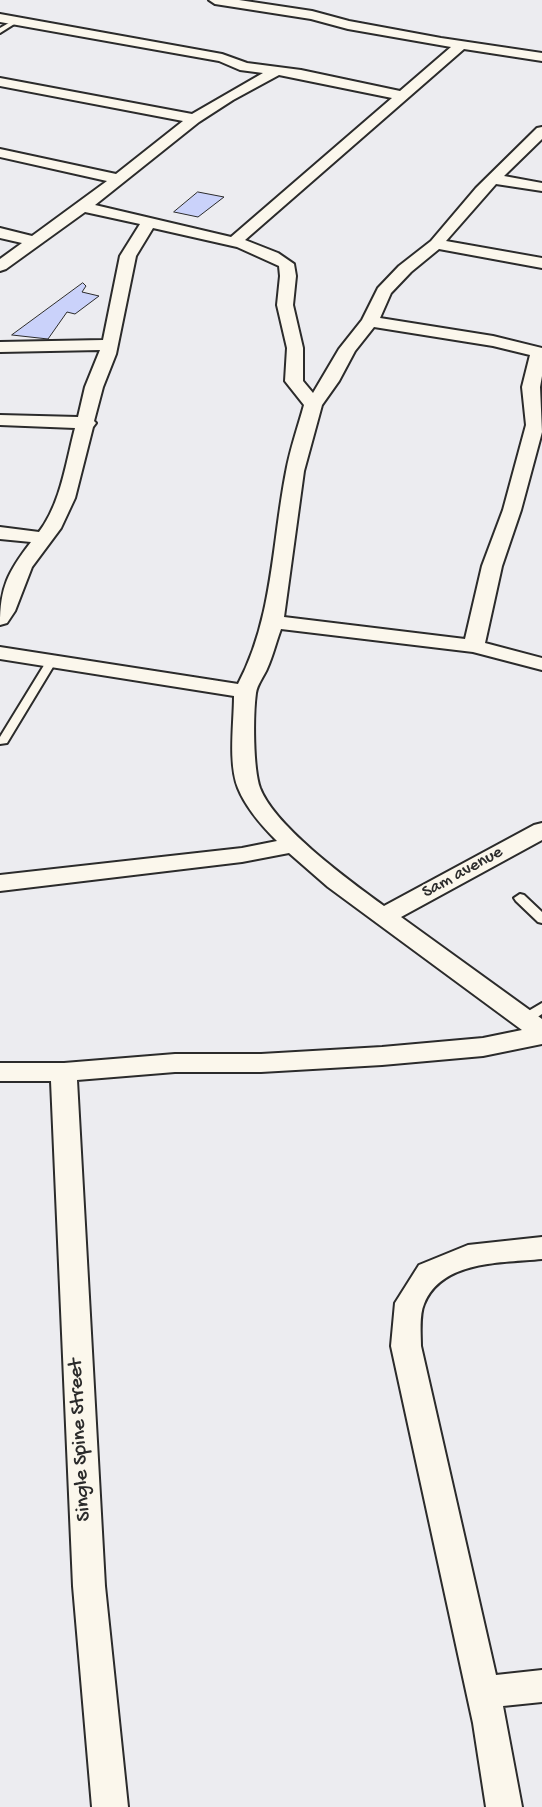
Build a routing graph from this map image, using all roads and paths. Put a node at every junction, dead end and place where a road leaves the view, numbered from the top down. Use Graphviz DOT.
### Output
graph roads {
  1 [pos="215,0"];
  2 [pos="322,5"];
  3 [pos="312,15"];
  4 [pos="0,18"];
  5 [pos="16,21"];
  6 [pos="0,31"];
  7 [pos="461,45"];
  8 [pos="542,57"];
  9 [pos="275,72"];
  10 [pos="0,82"];
  11 [pos="403,96"];
  12 [pos="194,119"];
  13 [pos="542,131"];
  14 [pos="0,153"];
  15 [pos="119,178"];
  16 [pos="493,179"];
  17 [pos="542,187"];
  18 [pos="81,206"];
  19 [pos="150,222"];
  20 [pos="0,233"];
  21 [pos="33,241"];
  22 [pos="234,242"];
  23 [pos="436,244"];
  24 [pos="542,264"];
  25 [pos="0,266"];
  26 [pos="370,321"];
  27 [pos="110,345"];
  28 [pos="0,347"];
  29 [pos="540,353"];
  30 [pos="313,405"];
  31 [pos="0,420"];
  32 [pos="87,423"];
  33 [pos="536,442"];
  34 [pos="0,533"];
  35 [pos="44,538"];
  36 [pos="0,619"];
  37 [pos="273,622"];
  38 [pos="474,646"];
  39 [pos="0,653"];
  40 [pos="52,662"];
  41 [pos="542,664"];
  42 [pos="245,691"];
  43 [pos="3,741"];
  44 [pos="542,830"];
  45 [pos="294,845"];
  46 [pos="0,883"];
  47 [pos="520,898"];
  48 [pos="384,916"];
  49 [pos="542,919"];
  50 [pos="538,1023"];
  51 [pos="0,1072"];
  52 [pos="64,1072"];
  53 [pos="542,1248"];
  54 [pos="542,1686"];
  55 [pos="483,1692"];
  56 [pos="110,1807"];
  57 [pos="504,1807"];
  1 -- 3 [label="street"];
  2 -- 3 [label="street"];
  3 -- 7 [label="street"];
  4 -- 5 [label="street"];
  5 -- 6 [label="lane"];
  5 -- 9 [label="street"];
  7 -- 8 [label="street"];
  7 -- 11 [label="street"];
  9 -- 11 [label="street"];
  9 -- 12 [label="street"];
  10 -- 12 [label="street"];
  11 -- 22 [label="street"];
  12 -- 15 [label="street"];
  13 -- 16 [label="street"];
  14 -- 15 [label="street"];
  15 -- 18 [label="street"];
  16 -- 17 [label="street"];
  16 -- 23 [label="street"];
  18 -- 19 [label="street"];
  18 -- 21 [label="street"];
  19 -- 22 [label="street"];
  19 -- 27 [label="street"];
  20 -- 21 [label="street"];
  21 -- 25 [label="street"];
  22 -- 30 [label="street"];
  23 -- 24 [label="street"];
  23 -- 26 [label="street"];
  26 -- 29 [label="street"];
  26 -- 30 [label="street"];
  27 -- 28 [label="street"];
  27 -- 32 [label="street"];
  29 -- 33 [label="street"];
  30 -- 37 [label="street"];
  31 -- 32 [label="street"];
  32 -- 35 [label="street"];
  33 -- 38 [label="street"];
  34 -- 35 [label="street"];
  35 -- 36 [label="street"];
  37 -- 38 [label="street"];
  37 -- 42 [label="street"];
  38 -- 41 [label="street"];
  39 -- 40 [label="street"];
  40 -- 42 [label="street"];
  40 -- 43 [label="lane"];
  42 -- 45 [label="street"];
  44 -- 48 [label="street, Sam avenue"];
  45 -- 46 [label="street"];
  45 -- 48 [label="street"];
  47 -- 49 [label="lane"];
  48 -- 50 [label="street"];
  50 -- 52 [label="street"];
  51 -- 52 [label="street"];
  52 -- 56 [label="street, Single Spine Street"];
  53 -- 55 [label="street"];
  54 -- 55 [label="street"];
  55 -- 57 [label="street"];
}
